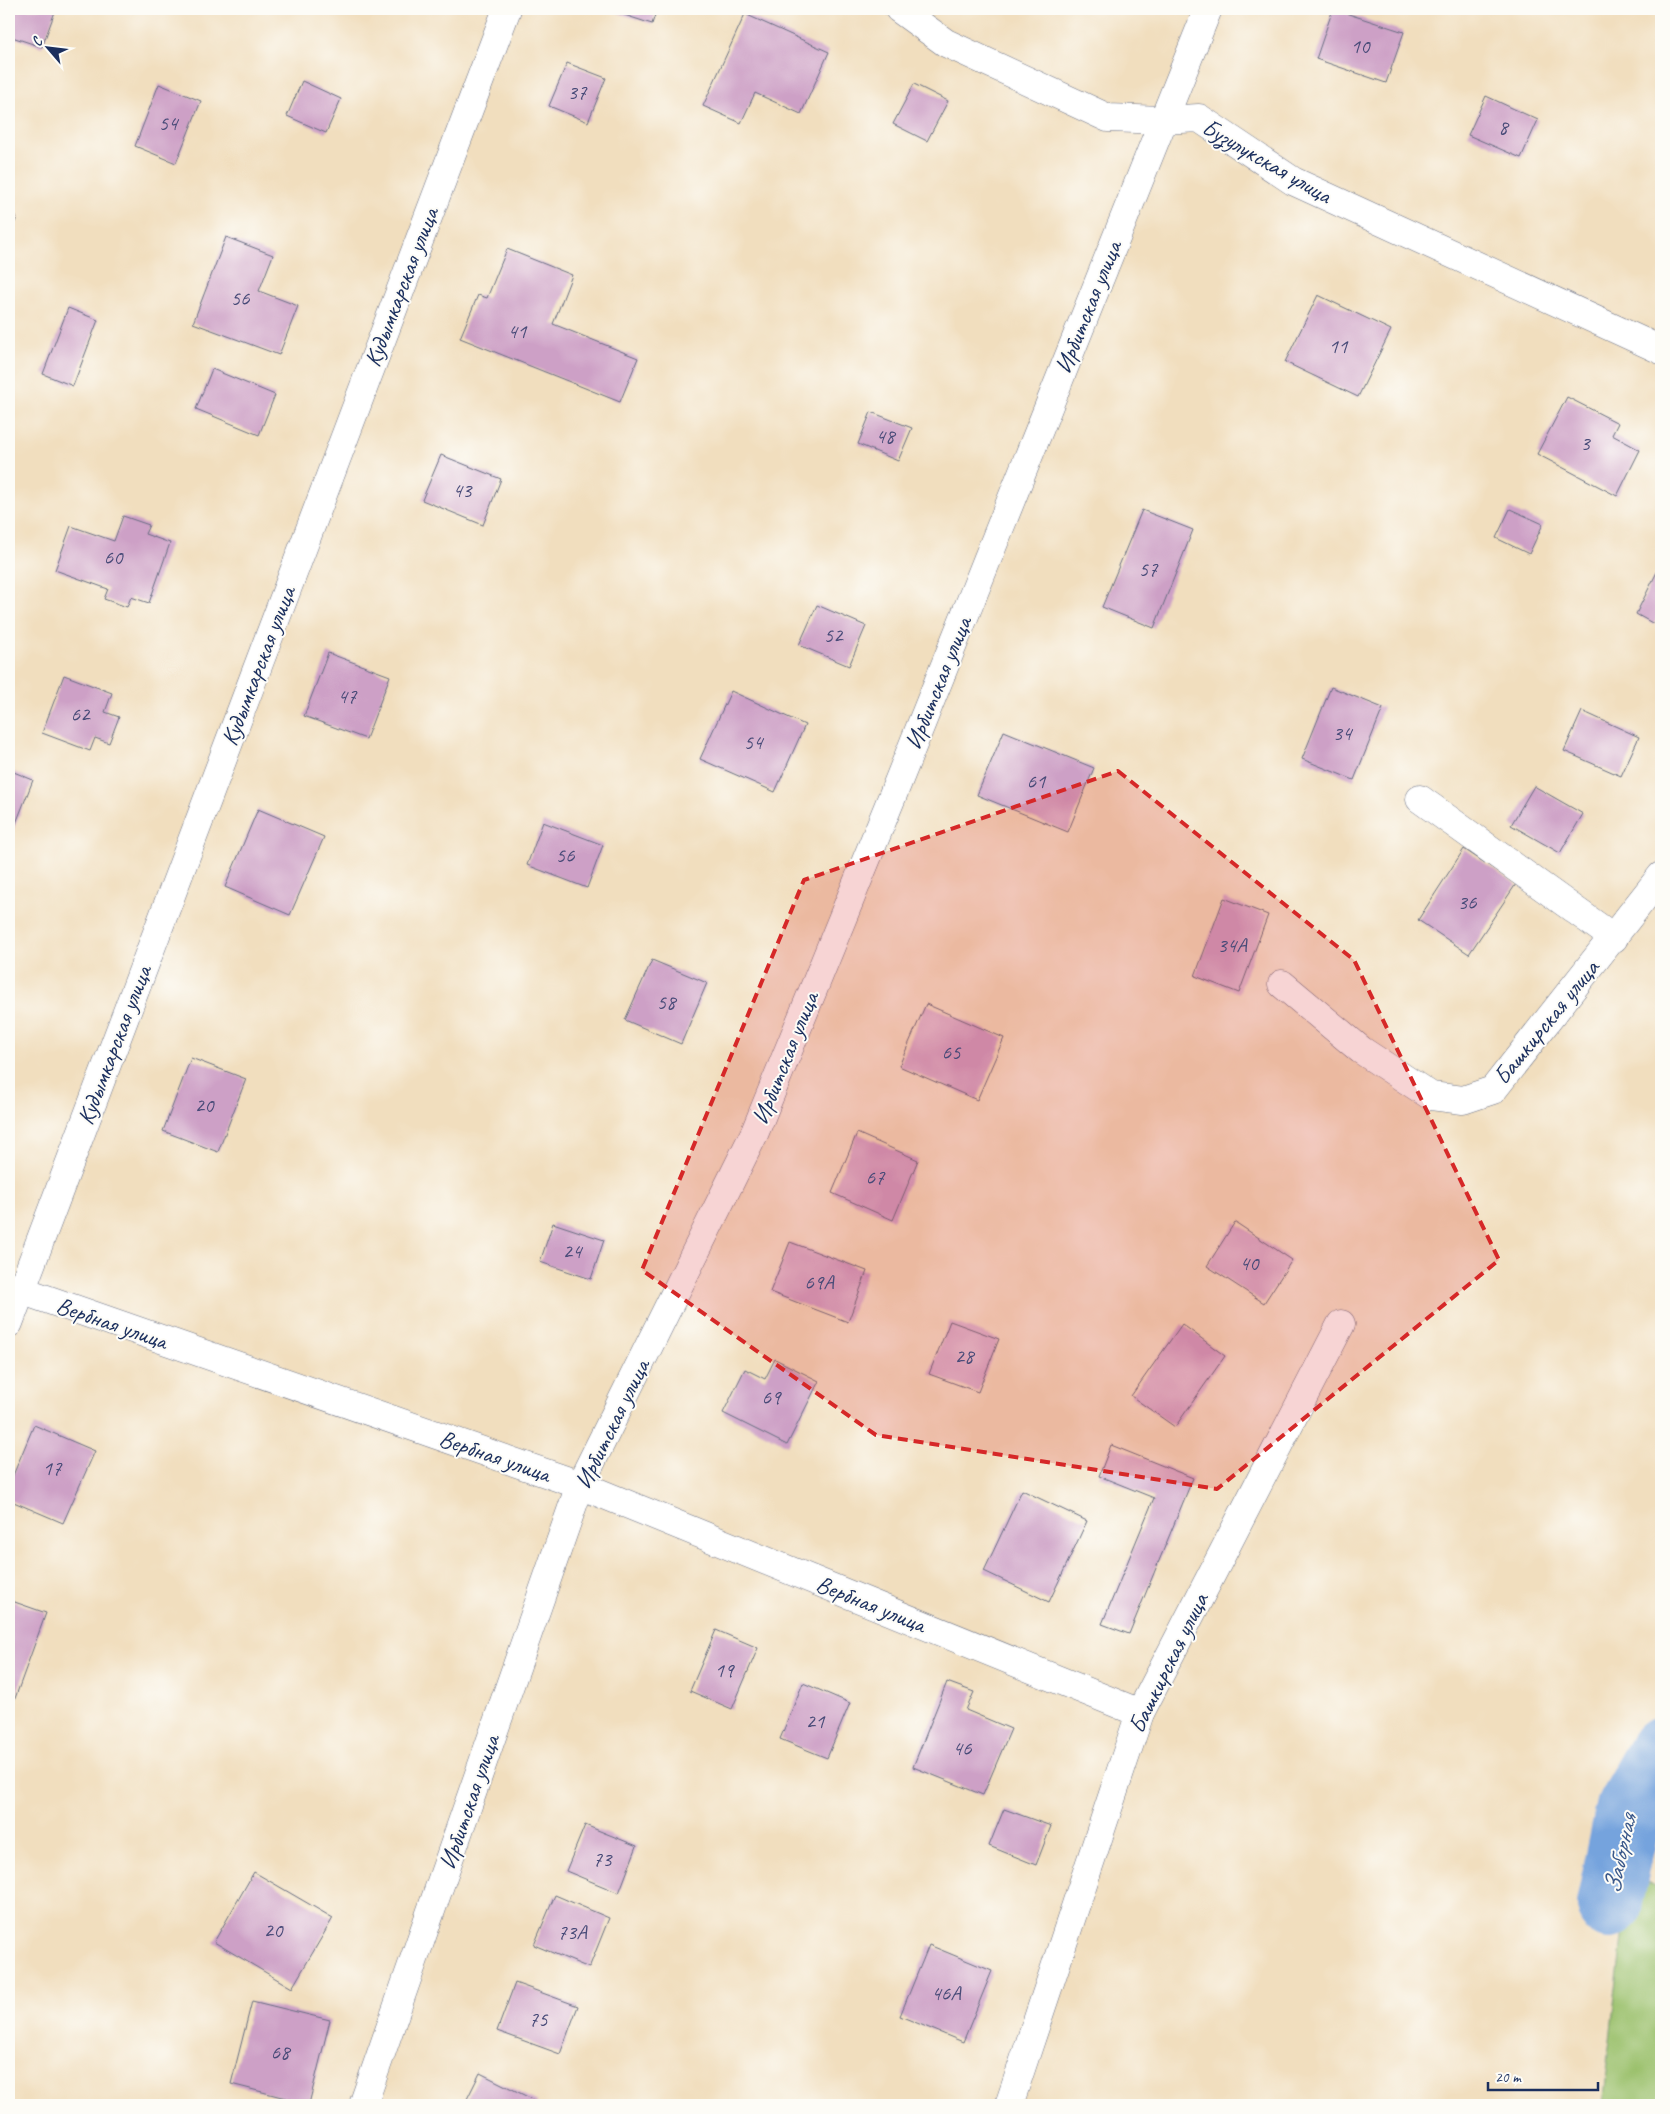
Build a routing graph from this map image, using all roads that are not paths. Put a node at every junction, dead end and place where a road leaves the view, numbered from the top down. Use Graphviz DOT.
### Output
graph roads {
  1 [pos="507,9"];
  2 [pos="898,9"];
  3 [pos="1208,9"];
  4 [pos="1163,120"];
  5 [pos="1661,350"];
  6 [pos="1420,798"];
  7 [pos="1661,876"];
  8 [pos="1614,938"];
  9 [pos="1282,984"];
  10 [pos="15,1289"];
  11 [pos="9,1323"];
  12 [pos="1341,1324"];
  13 [pos="580,1485"];
  14 [pos="1140,1713"];
  15 [pos="363,2105"];
  16 [pos="1008,2105"];
  1 -- 10 [label="street, Кудымкарская улица"];
  2 -- 4 [label="street, Бузулукская улица"];
  3 -- 4 [label="street, Ирбитская улица"];
  4 -- 5 [label="street, Бузулукская улица"];
  4 -- 13 [label="street, Ирбитская улица"];
  6 -- 8 [label="street"];
  7 -- 8 [label="street, Башкирская улица"];
  8 -- 9 [label="street, Башкирская улица"];
  10 -- 11 [label="street, Кудымкарская улица"];
  10 -- 13 [label="street, Вербная улица"];
  12 -- 14 [label="street, Башкирская улица"];
  13 -- 14 [label="street, Вербная улица"];
  13 -- 15 [label="street, Ирбитская улица"];
  14 -- 16 [label="street, Башкирская улица"];
}
